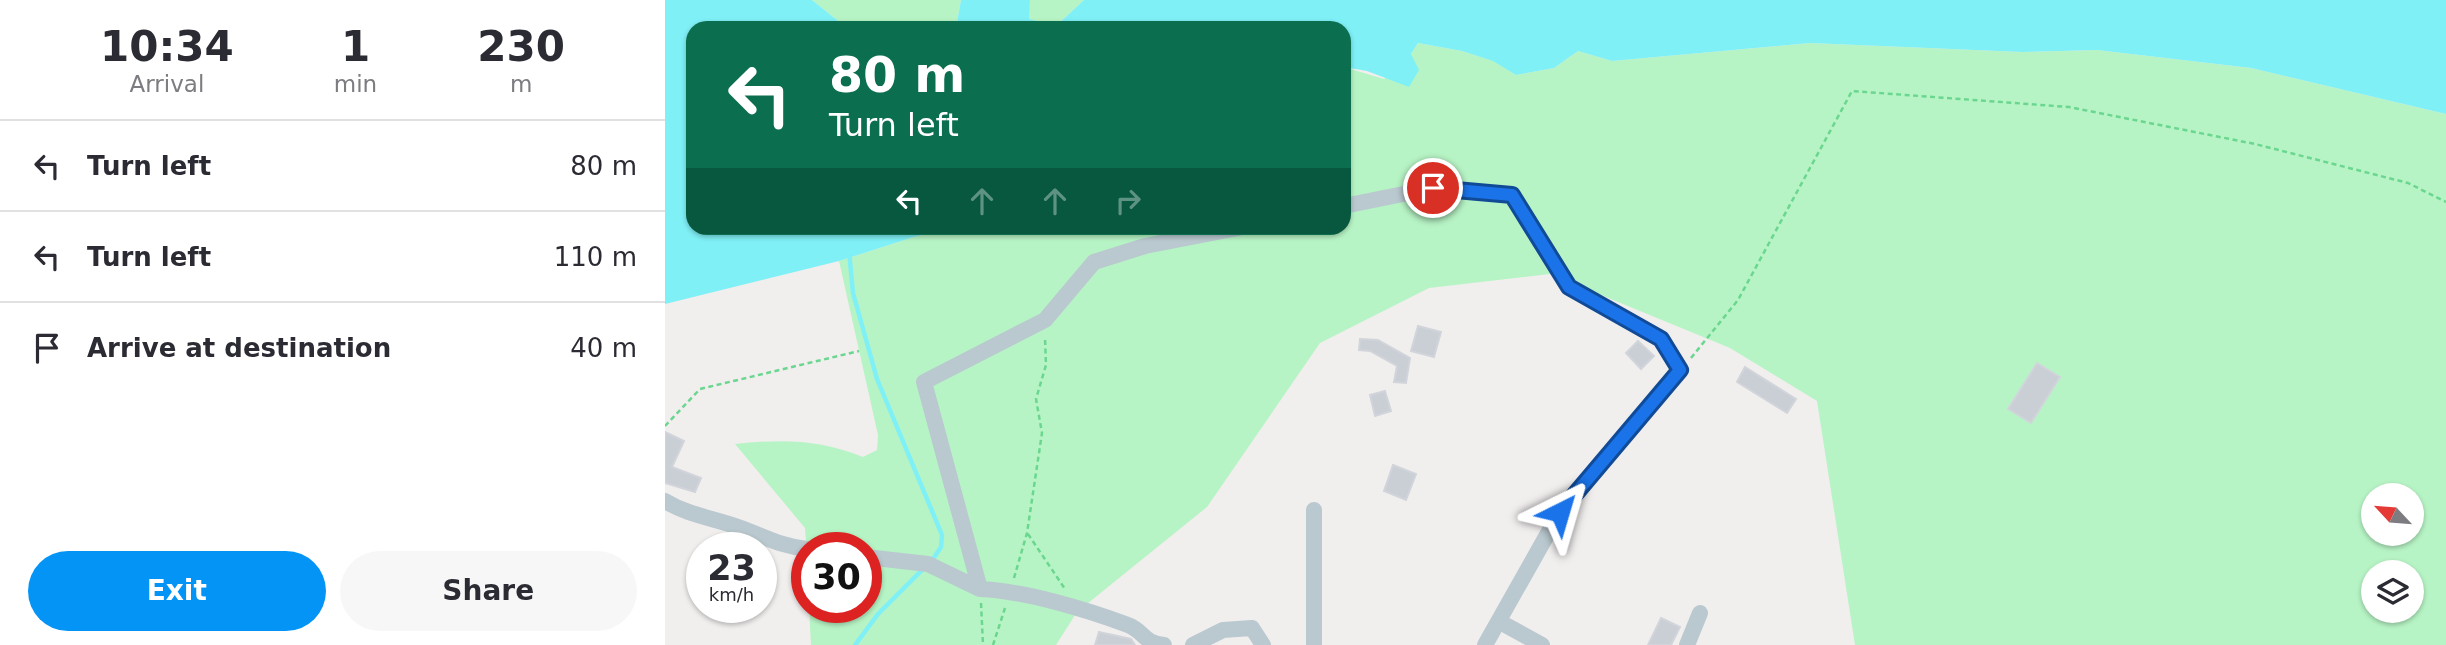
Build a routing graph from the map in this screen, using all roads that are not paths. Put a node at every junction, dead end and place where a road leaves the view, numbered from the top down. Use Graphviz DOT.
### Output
graph roads {
  1 [pos="1351,205"];
  2 [pos="1202,235"];
  3 [pos="665,501"];
  4 [pos="1314,510"];
  5 [pos="791,547"];
  6 [pos="882,559"];
  7 [pos="980,589"];
  8 [pos="1700,613"];
  9 [pos="1500,622"];
  10 [pos="1164,645"];
  11 [pos="1193,645"];
  12 [pos="1263,645"];
  13 [pos="1314,645"];
  14 [pos="1485,645"];
  15 [pos="1542,645"];
  16 [pos="1687,645"];
  1 -- 9 [label="street"];
  2 -- 7 [label="street"];
  3 -- 5 [label="street"];
  4 -- 13 [label="street"];
  6 -- 7 [label="street"];
  7 -- 10 [label="street"];
  8 -- 16 [label="street"];
  9 -- 14 [label="street"];
  9 -- 15 [label="street"];
  11 -- 12 [label="street"];
}
